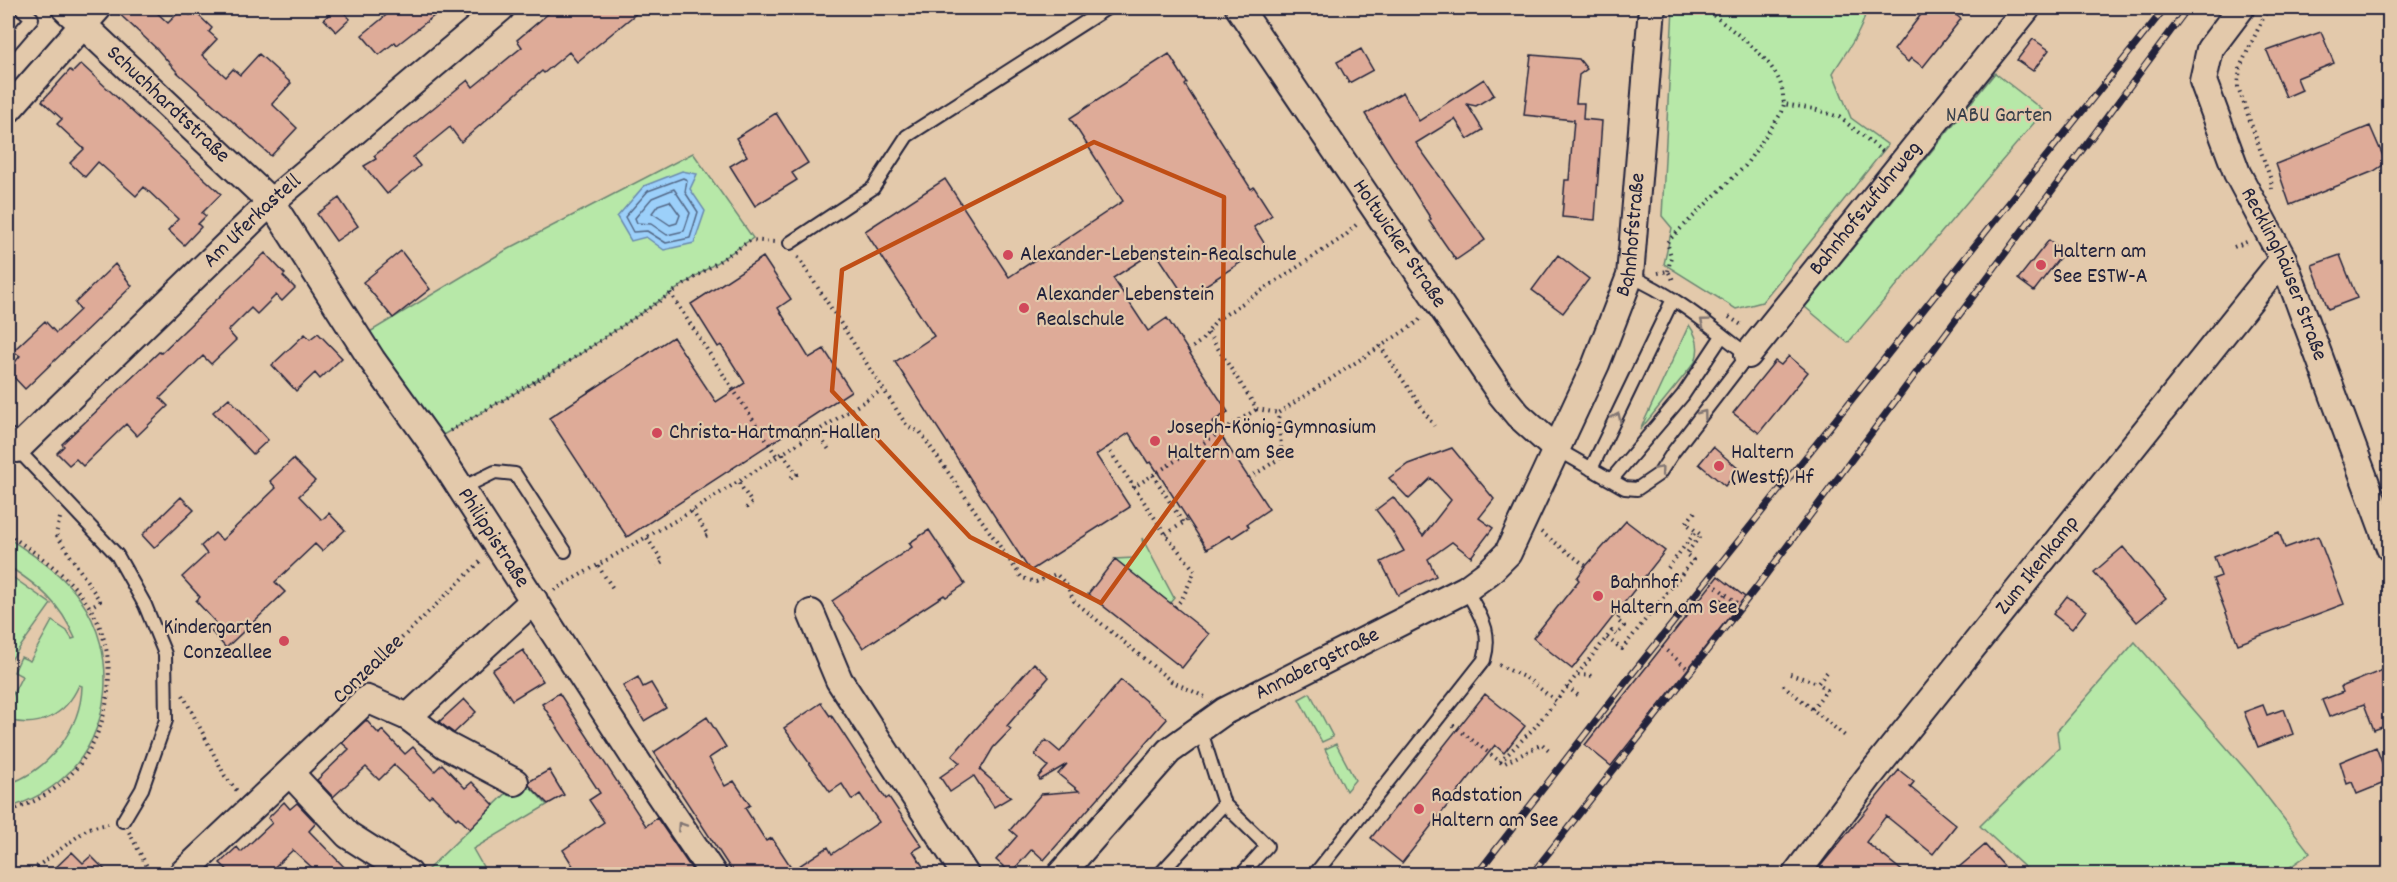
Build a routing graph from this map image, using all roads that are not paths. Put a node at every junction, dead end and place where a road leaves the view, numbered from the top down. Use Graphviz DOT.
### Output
graph roads {
  1 [pos="21,8"];
  2 [pos="501,8"];
  3 [pos="1107,8"];
  4 [pos="1239,8"];
  5 [pos="1652,8"];
  6 [pos="2027,8"];
  7 [pos="2241,8"];
  8 [pos="82,13"];
  9 [pos="1258,18"];
  10 [pos="8,46"];
  11 [pos="8,110"];
  12 [pos="271,202"];
  13 [pos="789,243"];
  14 [pos="2283,259"];
  15 [pos="1630,276"];
  16 [pos="1672,299"];
  17 [pos="1722,336"];
  18 [pos="1748,355"];
  19 [pos="12,446"];
  20 [pos="1555,448"];
  21 [pos="1591,469"];
  22 [pos="1611,480"];
  23 [pos="462,488"];
  24 [pos="2380,494"];
  25 [pos="2390,548"];
  26 [pos="565,551"];
  27 [pos="1466,589"];
  28 [pos="534,600"];
  29 [pos="811,613"];
  30 [pos="408,717"];
  31 [pos="1200,728"];
  32 [pos="291,774"];
  33 [pos="515,782"];
  34 [pos="1224,804"];
  35 [pos="123,821"];
  36 [pos="190,872"];
  37 [pos="409,874"];
  38 [pos="713,874"];
  39 [pos="965,874"];
  40 [pos="1061,874"];
  41 [pos="1160,874"];
  42 [pos="1242,874"];
  43 [pos="1315,874"];
  44 [pos="1796,874"];
  1 -- 10 [label="lane"];
  2 -- 12 [label="street, Am Uferkastell"];
  3 -- 13 [label="lane"];
  4 -- 9 [label="street, Holtwicker Straße"];
  5 -- 15 [label="street, Bahnhofstraße"];
  6 -- 18 [label="street, Bahnhofszufuhrweg"];
  7 -- 14 [label="street, Recklinghäuser Straße"];
  8 -- 11 [label="street"];
  8 -- 12 [label="street, Schuchhardtstraße"];
  9 -- 20 [label="street, Holtwicker Straße"];
  12 -- 19 [label="street, Am Uferkastell"];
  12 -- 23 [label="street, Philippistraße"];
  14 -- 24 [label="street, Recklinghäuser Straße"];
  14 -- 44 [label="street, Zum Ikenkamp"];
  15 -- 16 [label="lane"];
  15 -- 20 [label="street, Bahnhofstraße"];
  17 -- 16 [label="lane, one-way"];
  21 -- 16 [label="lane, one-way"];
  17 -- 18 [label="lane"];
  17 -- 22 [label="lane"];
  22 -- 18 [label="lane, one-way"];
  19 -- 35 [label="lane"];
  20 -- 21 [label="lane"];
  20 -- 27 [label="street, Annabergstraße"];
  21 -- 22 [label="lane"];
  23 -- 26 [label="lane"];
  23 -- 28 [label="street, Philippistraße"];
  24 -- 25 [label="street, Recklinghäuser Straße"];
  27 -- 31 [label="street, Annabergstraße"];
  27 -- 43 [label="lane"];
  28 -- 30 [label="street"];
  38 -- 28 [label="street, Philippistraße, one-way"];
  29 -- 39 [label="street"];
  30 -- 32 [label="street, Conzeallee"];
  30 -- 33 [label="street, Conzeallee"];
  31 -- 34 [label="lane"];
  31 -- 40 [label="street, Annabergstraße"];
  32 -- 36 [label="street, Conzeallee"];
  32 -- 37 [label="street"];
  34 -- 41 [label="lane"];
  34 -- 42 [label="lane"];
}
